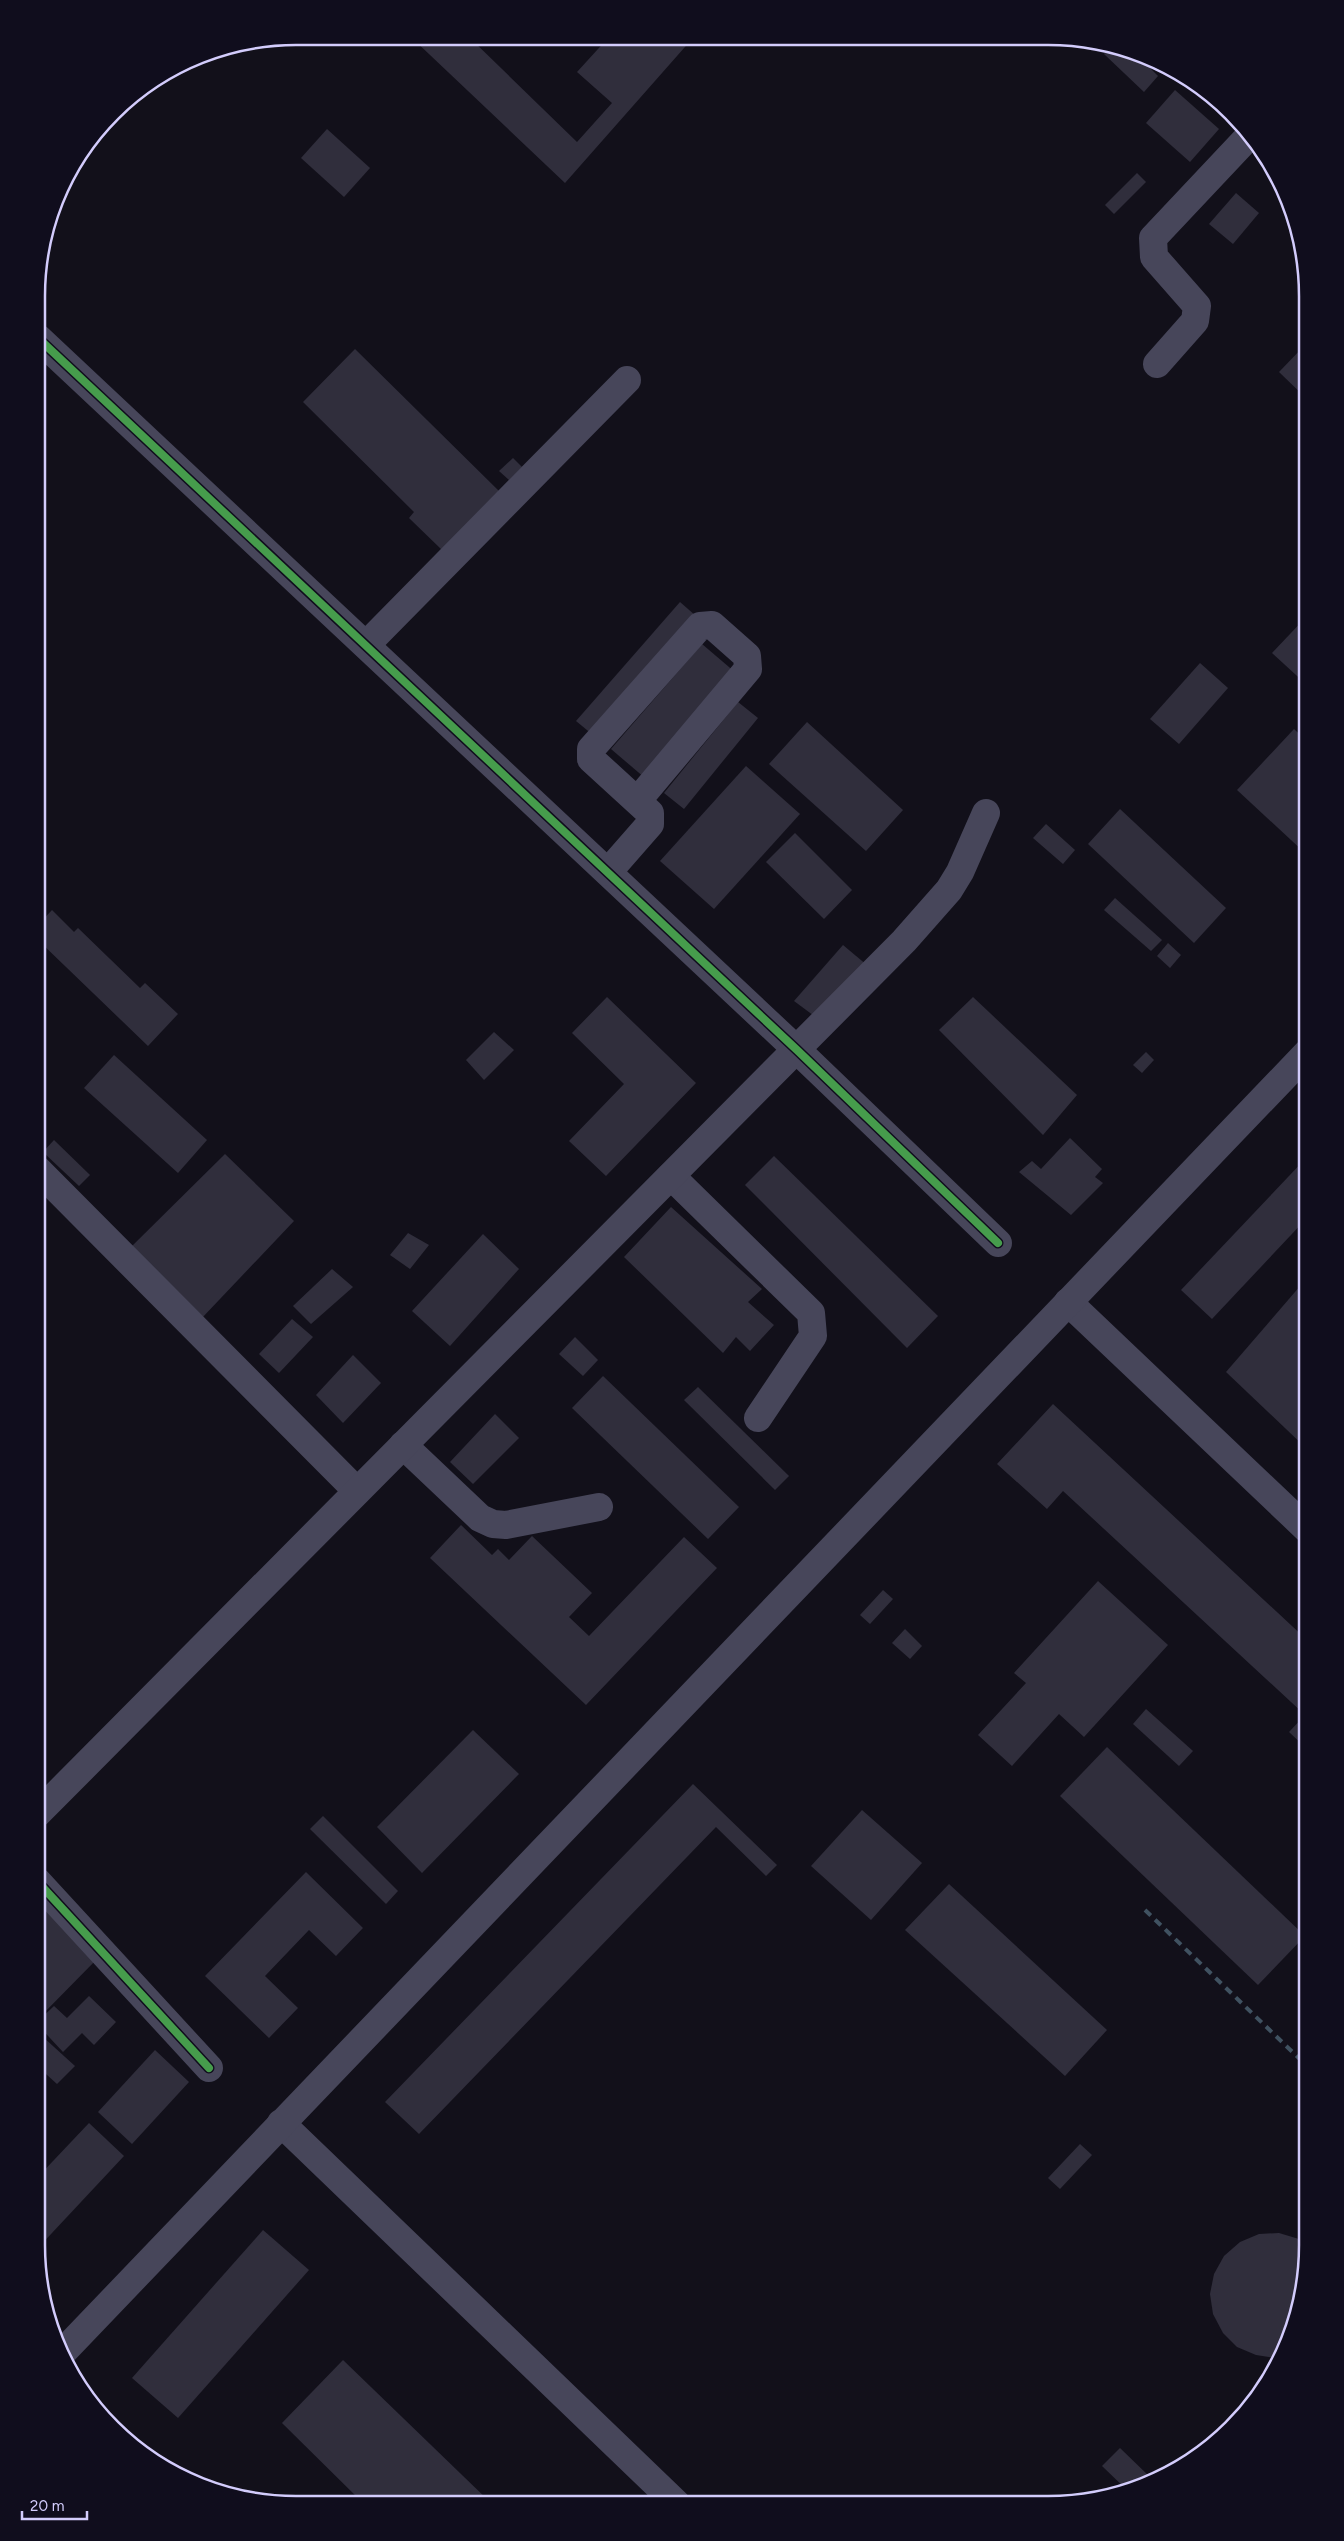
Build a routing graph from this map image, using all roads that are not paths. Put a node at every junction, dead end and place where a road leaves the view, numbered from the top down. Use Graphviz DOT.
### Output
graph roads {
  1 [pos="1245,140"];
  2 [pos="45,345"];
  3 [pos="1157,364"];
  4 [pos="627,380"];
  5 [pos="366,646"];
  6 [pos="638,800"];
  7 [pos="986,813"];
  8 [pos="608,872"];
  9 [pos="797,1050"];
  10 [pos="1299,1061"];
  11 [pos="671,1176"];
  12 [pos="45,1177"];
  13 [pos="998,1243"];
  14 [pos="1068,1302"];
  15 [pos="758,1418"];
  16 [pos="403,1445"];
  17 [pos="357,1491"];
  18 [pos="599,1507"];
  19 [pos="1299,1521"];
  20 [pos="45,1806"];
  21 [pos="45,1890"];
  22 [pos="209,2068"];
  23 [pos="281,2123"];
  24 [pos="67,2348"];
  25 [pos="669,2496"];
  1 -- 3 [label="street"];
  2 -- 5 [label="street"];
  4 -- 5 [label="street"];
  5 -- 8 [label="street"];
  6 -- 6 [label="street"];
  6 -- 8 [label="street"];
  7 -- 9 [label="street"];
  8 -- 9 [label="street"];
  9 -- 11 [label="street"];
  9 -- 13 [label="street"];
  10 -- 14 [label="street"];
  11 -- 15 [label="street"];
  11 -- 16 [label="street"];
  12 -- 17 [label="street"];
  14 -- 19 [label="street"];
  14 -- 23 [label="street"];
  16 -- 17 [label="street"];
  16 -- 18 [label="street"];
  17 -- 20 [label="street"];
  21 -- 22 [label="street"];
  23 -- 24 [label="street"];
  23 -- 25 [label="street"];
}
